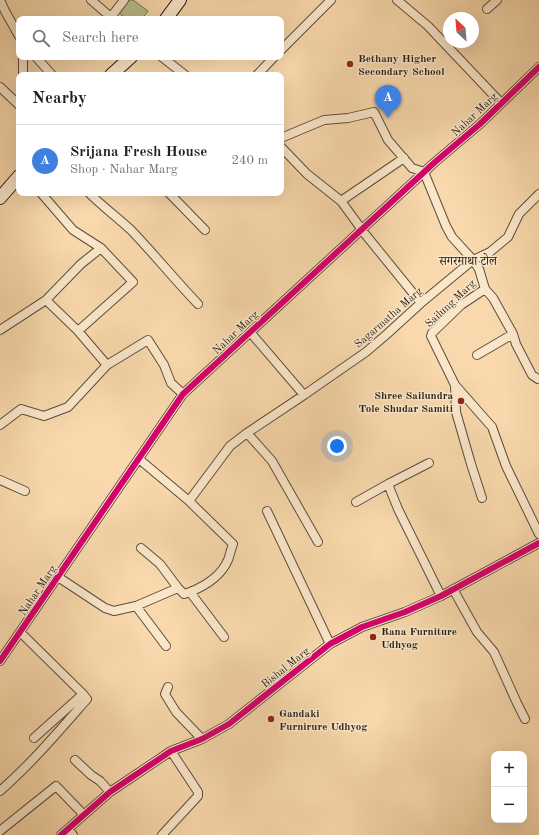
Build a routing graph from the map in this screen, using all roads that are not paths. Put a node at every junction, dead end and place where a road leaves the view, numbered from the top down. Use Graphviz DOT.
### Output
graph roads {
  1 [pos="0,0"];
  2 [pos="91,0"];
  3 [pos="124,0"];
  4 [pos="180,0"];
  5 [pos="331,0"];
  6 [pos="397,0"];
  7 [pos="497,0"];
  8 [pos="487,9"];
  9 [pos="110,16"];
  10 [pos="113,16"];
  11 [pos="168,16"];
  12 [pos="16,31"];
  13 [pos="284,47"];
  14 [pos="23,60"];
  15 [pos="39,60"];
  16 [pos="128,60"];
  17 [pos="166,60"];
  18 [pos="271,60"];
  19 [pos="539,67"];
  20 [pos="23,72"];
  21 [pos="49,72"];
  22 [pos="114,72"];
  23 [pos="181,72"];
  24 [pos="260,72"];
  25 [pos="0,87"];
  26 [pos="16,102"];
  27 [pos="501,103"];
  28 [pos="284,137"];
  29 [pos="284,150"];
  30 [pos="404,158"];
  31 [pos="425,175"];
  32 [pos="16,179"];
  33 [pos="539,194"];
  34 [pos="44,196"];
  35 [pos="92,196"];
  36 [pos="172,196"];
  37 [pos="0,198"];
  38 [pos="340,201"];
  39 [pos="204,230"];
  40 [pos="363,232"];
  41 [pos="101,248"];
  42 [pos="473,260"];
  43 [pos="485,289"];
  44 [pos="46,300"];
  45 [pos="421,302"];
  46 [pos="198,304"];
  47 [pos="0,330"];
  48 [pos="78,331"];
  49 [pos="250,332"];
  50 [pos="514,334"];
  51 [pos="477,356"];
  52 [pos="107,365"];
  53 [pos="538,379"];
  54 [pos="454,386"];
  55 [pos="183,394"];
  56 [pos="304,395"];
  57 [pos="0,425"];
  58 [pos="247,433"];
  59 [pos="138,459"];
  60 [pos="429,463"];
  61 [pos="0,480"];
  62 [pos="388,484"];
  63 [pos="25,491"];
  64 [pos="482,498"];
  65 [pos="188,501"];
  66 [pos="356,502"];
  67 [pos="267,511"];
  68 [pos="539,534"];
  69 [pos="318,542"];
  70 [pos="539,542"];
  71 [pos="141,548"];
  72 [pos="58,577"];
  73 [pos="178,588"];
  74 [pos="453,589"];
  75 [pos="190,592"];
  76 [pos="441,596"];
  77 [pos="136,606"];
  78 [pos="20,632"];
  79 [pos="224,637"];
  80 [pos="330,644"];
  81 [pos="166,646"];
  82 [pos="0,661"];
  83 [pos="168,687"];
  84 [pos="83,694"];
  85 [pos="525,719"];
  86 [pos="34,738"];
  87 [pos="202,739"];
  88 [pos="171,751"];
  89 [pos="75,760"];
  90 [pos="0,791"];
  91 [pos="110,792"];
  92 [pos="84,815"];
  93 [pos="0,831"];
  94 [pos="71,832"];
  95 [pos="61,835"];
  96 [pos="162,835"];
  1 -- 12 [label="street"];
  2 -- 9 [label="street"];
  3 -- 10 [label="street"];
  4 -- 11 [label="main road"];
  5 -- 13 [label="street"];
  6 -- 27 [label="street"];
  7 -- 8 [label="street"];
  14 -- 20 [label="street"];
  15 -- 21 [label="street"];
  16 -- 22 [label="main road"];
  17 -- 23 [label="street"];
  18 -- 24 [label="street"];
  19 -- 27 [label="street, Nahar Marg"];
  25 -- 26 [label="street"];
  27 -- 31 [label="street, Nahar Marg"];
  28 -- 30 [label="street"];
  29 -- 38 [label="street"];
  30 -- 31 [label="street"];
  30 -- 38 [label="street"];
  31 -- 40 [label="street, Nahar Marg"];
  31 -- 42 [label="street, Sailung Marg"];
  32 -- 37 [label="main road"];
  33 -- 42 [label="street, Sagarmatha Marg"];
  34 -- 41 [label="street"];
  35 -- 46 [label="street"];
  36 -- 39 [label="street"];
  38 -- 40 [label="street"];
  40 -- 45 [label="street"];
  40 -- 49 [label="street, Nahar Marg"];
  41 -- 44 [label="street"];
  41 -- 48 [label="street"];
  42 -- 43 [label="street, Sailung Marg"];
  42 -- 45 [label="street, Sagarmatha Marg"];
  43 -- 50 [label="street"];
  43 -- 54 [label="street, Sailung Marg"];
  44 -- 47 [label="street"];
  44 -- 48 [label="street"];
  45 -- 56 [label="street, Sagarmatha Marg"];
  48 -- 52 [label="street"];
  49 -- 55 [label="street, Nahar Marg"];
  49 -- 56 [label="street"];
  50 -- 51 [label="street"];
  50 -- 53 [label="street"];
  52 -- 55 [label="street"];
  52 -- 57 [label="street"];
  54 -- 64 [label="street"];
  54 -- 68 [label="street, Sailung Marg"];
  55 -- 59 [label="street, Nahar Marg"];
  56 -- 58 [label="street, Sagarmatha Marg"];
  58 -- 65 [label="street, Sagarmatha Marg"];
  58 -- 69 [label="street"];
  59 -- 65 [label="street"];
  59 -- 72 [label="street, Nahar Marg"];
  60 -- 62 [label="street"];
  61 -- 63 [label="street"];
  62 -- 66 [label="street"];
  62 -- 76 [label="street"];
  65 -- 75 [label="street"];
  67 -- 80 [label="street"];
  70 -- 74 [label="street, Bishal Marg"];
  71 -- 73 [label="street"];
  72 -- 77 [label="street"];
  72 -- 78 [label="street, Nahar Marg"];
  73 -- 75 [label="street"];
  73 -- 77 [label="street"];
  74 -- 76 [label="street, Bishal Marg"];
  74 -- 85 [label="street"];
  75 -- 79 [label="street"];
  76 -- 80 [label="street, Bishal Marg"];
  77 -- 81 [label="street"];
  78 -- 82 [label="street, Nahar Marg"];
  78 -- 84 [label="street"];
  80 -- 87 [label="street, Bishal Marg"];
  83 -- 87 [label="street"];
  84 -- 86 [label="street"];
  84 -- 90 [label="street"];
  87 -- 88 [label="street, Bishal Marg"];
  88 -- 91 [label="street, Bishal Marg"];
  88 -- 96 [label="street"];
  89 -- 91 [label="street"];
  91 -- 92 [label="street, Bishal Marg"];
  92 -- 93 [label="street"];
  92 -- 94 [label="street, Bishal Marg"];
  94 -- 95 [label="street, Bishal Marg"];
}
